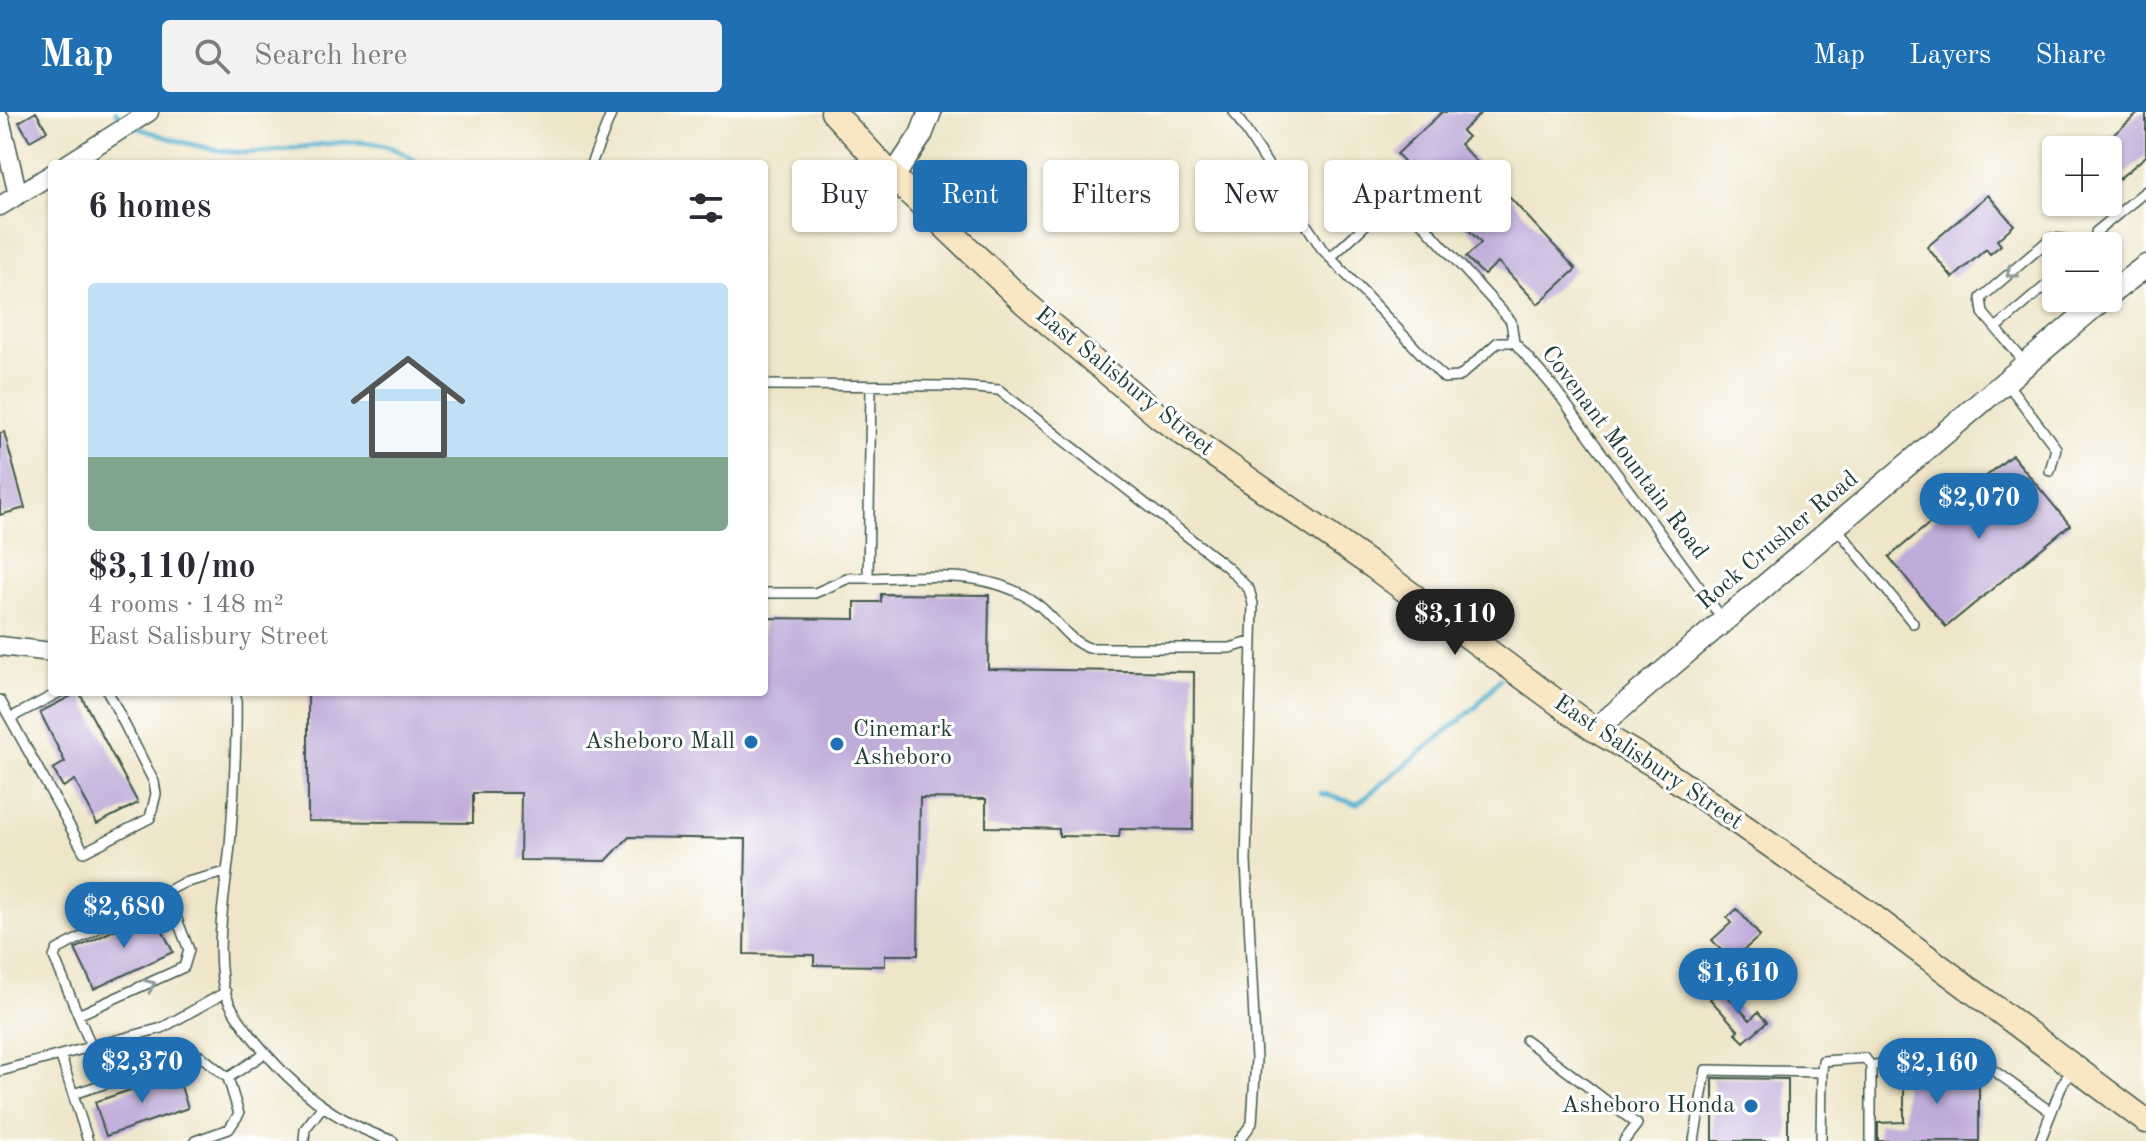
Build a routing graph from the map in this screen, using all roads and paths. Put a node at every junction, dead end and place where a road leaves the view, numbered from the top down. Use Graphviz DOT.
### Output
graph roads {
  1 [pos="149,112"];
  2 [pos="612,112"];
  3 [pos="930,112"];
  4 [pos="1234,112"];
  5 [pos="837,114"];
  6 [pos="0,119"];
  7 [pos="73,160"];
  8 [pos="593,160"];
  9 [pos="878,160"];
  10 [pos="897,171"];
  11 [pos="48,176"];
  12 [pos="897,181"];
  13 [pos="2146,191"];
  14 [pos="18,195"];
  15 [pos="0,206"];
  16 [pos="2096,232"];
  17 [pos="2042,246"];
  18 [pos="1330,258"];
  19 [pos="2146,266"];
  20 [pos="2122,284"];
  21 [pos="2042,291"];
  22 [pos="2079,312"];
  23 [pos="2087,312"];
  24 [pos="2082,316"];
  25 [pos="1996,328"];
  26 [pos="1514,342"];
  27 [pos="2026,364"];
  28 [pos="2006,382"];
  29 [pos="768,385"];
  30 [pos="871,386"];
  31 [pos="2050,471"];
  32 [pos="1836,527"];
  33 [pos="868,578"];
  34 [pos="768,593"];
  35 [pos="1724,621"];
  36 [pos="1913,623"];
  37 [pos="1250,642"];
  38 [pos="0,646"];
  39 [pos="48,652"];
  40 [pos="52,696"];
  41 [pos="110,696"];
  42 [pos="236,696"];
  43 [pos="0,700"];
  44 [pos="12,717"];
  45 [pos="1595,730"];
  46 [pos="226,872"];
  47 [pos="166,891"];
  48 [pos="226,992"];
  49 [pos="78,1015"];
  50 [pos="1526,1040"];
  51 [pos="92,1048"];
  52 [pos="265,1053"];
  53 [pos="61,1057"];
  54 [pos="1871,1066"];
  55 [pos="2074,1067"];
  56 [pos="1,1071"];
  57 [pos="1822,1072"];
  58 [pos="228,1078"];
  59 [pos="73,1094"];
  60 [pos="322,1107"];
  61 [pos="2051,1112"];
  62 [pos="2146,1121"];
  63 [pos="88,1141"];
  64 [pos="195,1141"];
  65 [pos="304,1141"];
  66 [pos="393,1141"];
  67 [pos="1239,1141"];
  68 [pos="1624,1141"];
  69 [pos="1694,1141"];
  70 [pos="1821,1141"];
  71 [pos="1871,1141"];
  72 [pos="2040,1141"];
  1 -- 7 [label="street"];
  2 -- 8 [label="lane"];
  3 -- 10 [label="street"];
  4 -- 18 [label="lane, Covenant Mountain Road"];
  5 -- 9 [label="main road, East Salisbury Street"];
  6 -- 14 [label="street"];
  11 -- 14 [label="street"];
  12 -- 45 [label="main road, East Salisbury Street"];
  13 -- 16 [label="lane"];
  14 -- 15 [label="street"];
  17 -- 25 [label="lane, one-way"];
  18 -- 26 [label="lane, Covenant Mountain Road"];
  18 -- 26 [label="lane"];
  19 -- 20 [label="street, Rock Crusher Road"];
  21 -- 25 [label="lane"];
  22 -- 24 [label="lane"];
  23 -- 24 [label="street, Rock Crusher Road"];
  24 -- 27 [label="street, Rock Crusher Road"];
  25 -- 27 [label="lane"];
  26 -- 35 [label="lane, Covenant Mountain Road"];
  27 -- 28 [label="street, Rock Crusher Road"];
  28 -- 31 [label="lane"];
  28 -- 32 [label="street, Rock Crusher Road"];
  29 -- 30 [label="lane"];
  30 -- 33 [label="lane"];
  30 -- 37 [label="lane"];
  32 -- 35 [label="street, Rock Crusher Road"];
  32 -- 36 [label="lane"];
  33 -- 34 [label="lane"];
  33 -- 37 [label="lane"];
  35 -- 45 [label="street, Rock Crusher Road"];
  37 -- 67 [label="lane"];
  38 -- 39 [label="street"];
  40 -- 44 [label="lane"];
  41 -- 44 [label="lane"];
  42 -- 46 [label="lane"];
  43 -- 44 [label="lane"];
  45 -- 55 [label="main road, East Salisbury Street"];
  46 -- 47 [label="lane"];
  46 -- 48 [label="lane"];
  47 -- 49 [label="lane"];
  49 -- 47 [label="lane, one-way"];
  48 -- 51 [label="lane"];
  48 -- 52 [label="lane"];
  49 -- 51 [label="lane"];
  50 -- 68 [label="lane"];
  51 -- 53 [label="lane"];
  52 -- 58 [label="lane"];
  52 -- 60 [label="lane"];
  53 -- 56 [label="lane"];
  53 -- 59 [label="lane"];
  54 -- 57 [label="lane"];
  54 -- 61 [label="lane"];
  54 -- 71 [label="lane"];
  55 -- 61 [label="lane"];
  55 -- 62 [label="main road, East Salisbury Street"];
  57 -- 69 [label="lane"];
  57 -- 70 [label="lane"];
  58 -- 59 [label="lane"];
  58 -- 64 [label="lane"];
  59 -- 63 [label="lane"];
  60 -- 65 [label="lane"];
  60 -- 66 [label="lane"];
  61 -- 72 [label="lane"];
}
